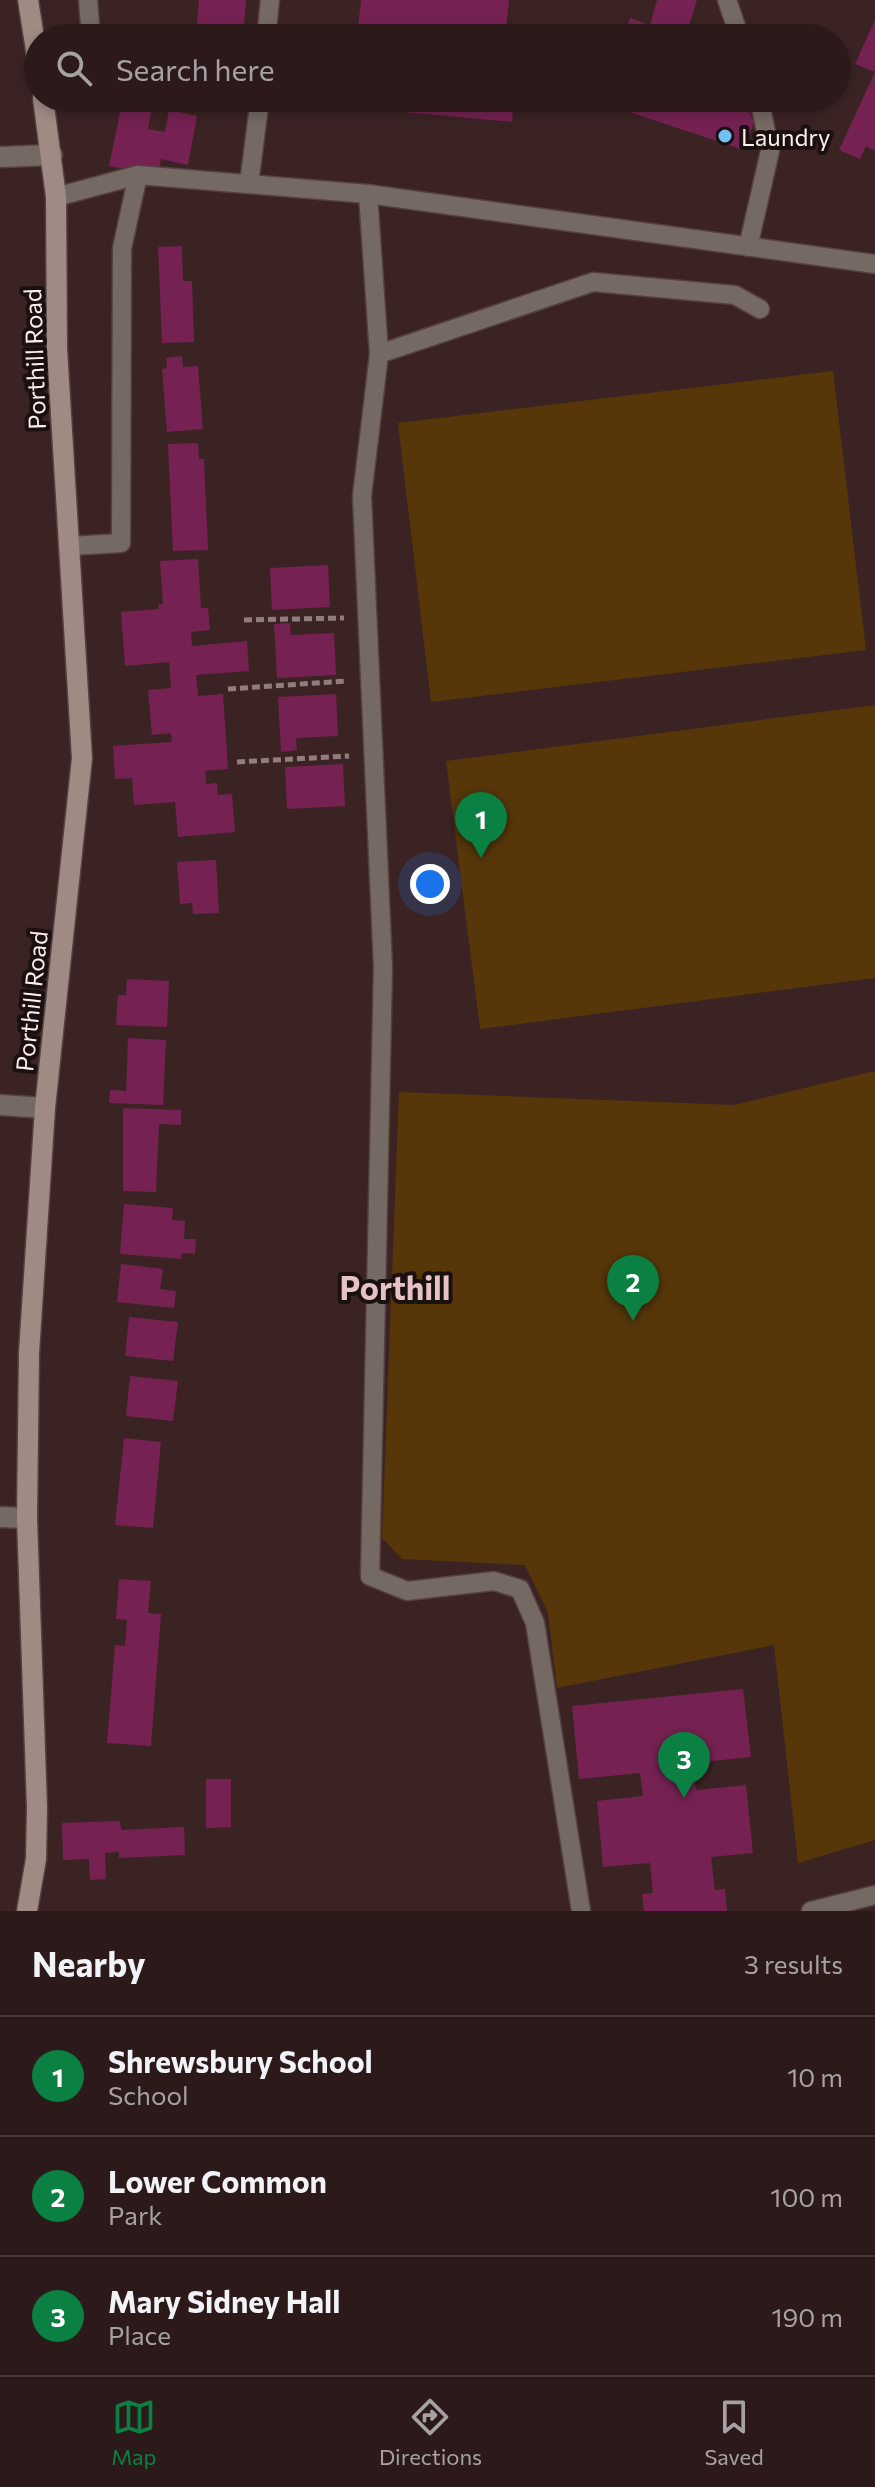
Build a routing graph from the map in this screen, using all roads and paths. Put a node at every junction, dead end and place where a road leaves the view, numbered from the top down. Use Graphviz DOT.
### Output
graph roads {
  1 [pos="28,0"];
  2 [pos="88,0"];
  3 [pos="270,0"];
  4 [pos="727,0"];
  5 [pos="32,24"];
  6 [pos="90,24"];
  7 [pos="267,24"];
  8 [pos="735,24"];
  9 [pos="45,112"];
  10 [pos="258,112"];
  11 [pos="762,112"];
  12 [pos="52,155"];
  13 [pos="0,157"];
  14 [pos="138,175"];
  15 [pos="249,184"];
  16 [pos="368,194"];
  17 [pos="56,197"];
  18 [pos="748,247"];
  19 [pos="875,264"];
  20 [pos="760,309"];
  21 [pos="379,354"];
  22 [pos="70,546"];
  23 [pos="341,618"];
  24 [pos="244,620"];
  25 [pos="347,681"];
  26 [pos="228,689"];
  27 [pos="351,756"];
  28 [pos="237,762"];
  29 [pos="0,1105"];
  30 [pos="45,1108"];
  31 [pos="0,1517"];
  32 [pos="27,1518"];
  33 [pos="875,1895"];
  34 [pos="27,1911"];
  35 [pos="581,1911"];
  36 [pos="811,1911"];
  1 -- 5 [label="street"];
  2 -- 6 [label="lane"];
  3 -- 7 [label="lane"];
  4 -- 8 [label="lane"];
  9 -- 12 [label="street, Porthill Road"];
  10 -- 15 [label="lane"];
  11 -- 18 [label="lane"];
  12 -- 13 [label="street"];
  12 -- 17 [label="street, Porthill Road"];
  14 -- 15 [label="lane"];
  14 -- 17 [label="lane"];
  14 -- 22 [label="lane"];
  15 -- 16 [label="lane"];
  16 -- 18 [label="lane"];
  16 -- 21 [label="lane"];
  17 -- 22 [label="street, Porthill Road"];
  18 -- 19 [label="lane"];
  20 -- 21 [label="lane"];
  21 -- 35 [label="lane"];
  22 -- 30 [label="street, Porthill Road"];
  23 -- 24 [label="path"];
  25 -- 26 [label="path"];
  27 -- 28 [label="path"];
  29 -- 30 [label="street"];
  30 -- 32 [label="street, Porthill Road"];
  31 -- 32 [label="street"];
  32 -- 34 [label="street, Porthill Road"];
  33 -- 36 [label="lane"];
}
